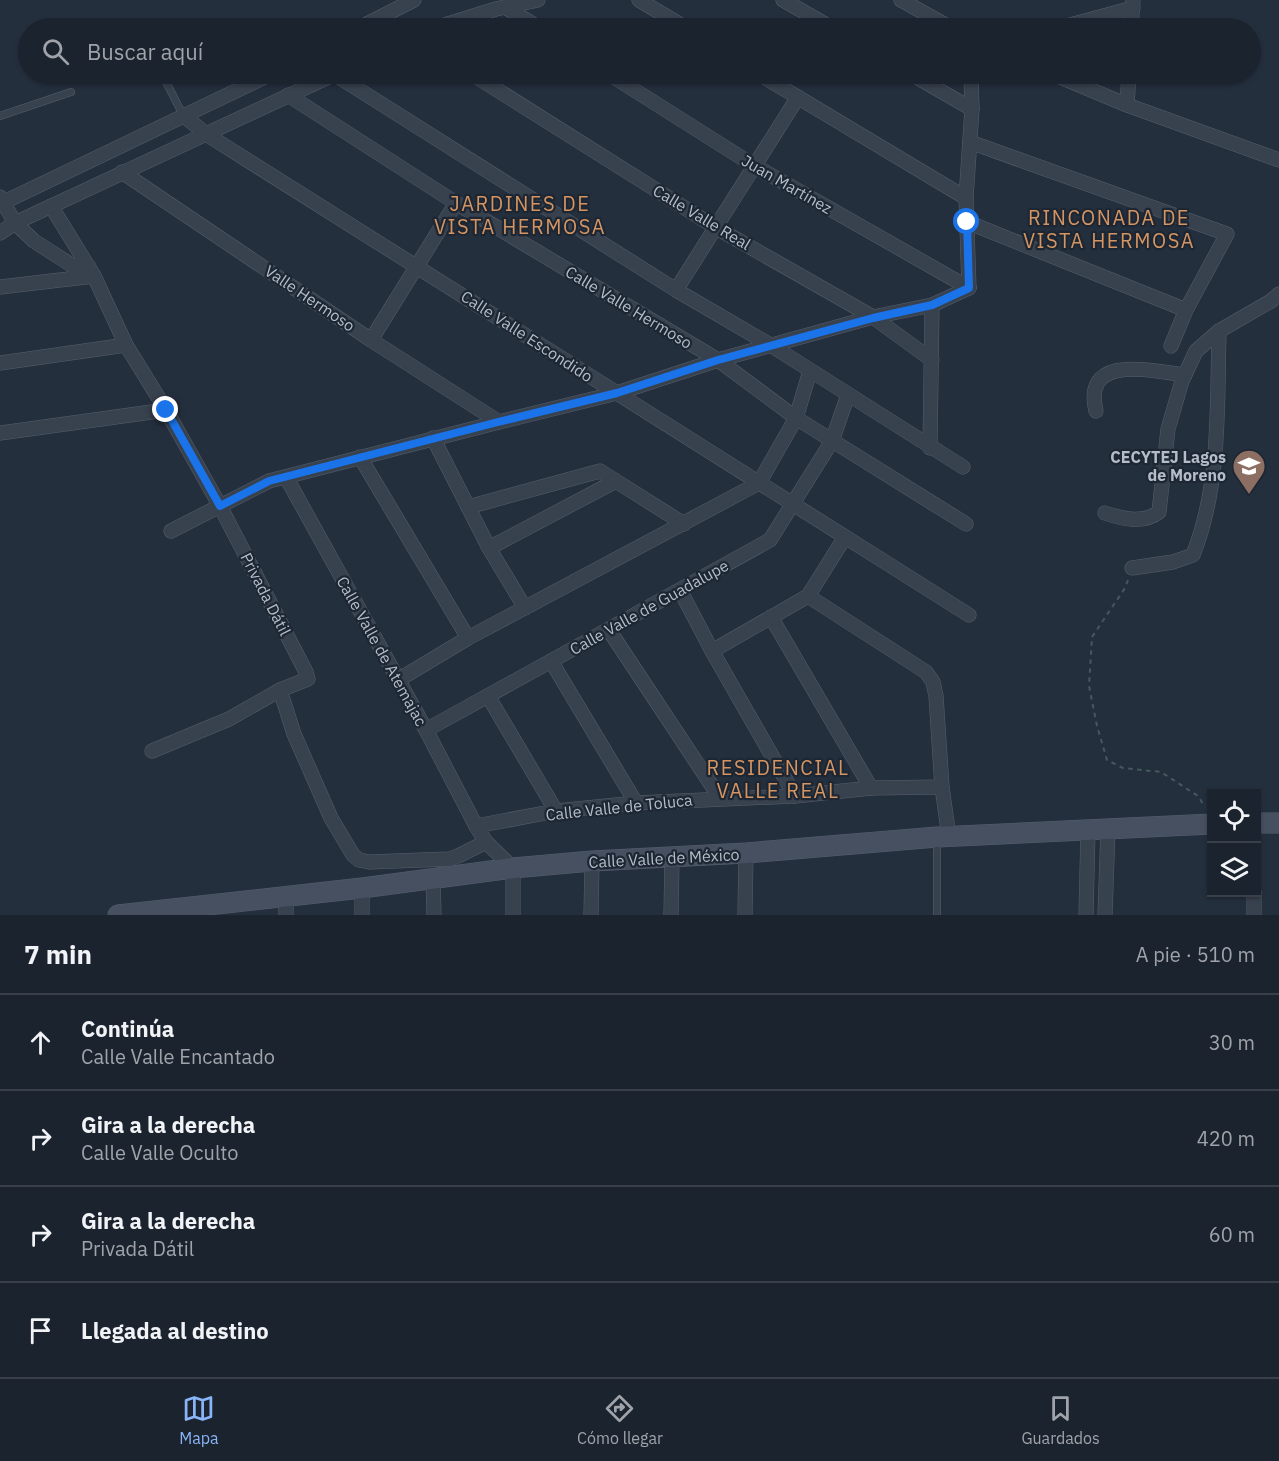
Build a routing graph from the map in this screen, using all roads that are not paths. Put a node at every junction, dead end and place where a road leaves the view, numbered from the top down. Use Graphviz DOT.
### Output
graph roads {
  1 [pos="414,0"];
  2 [pos="538,0"];
  3 [pos="639,0"];
  4 [pos="783,0"];
  5 [pos="901,0"];
  6 [pos="1133,4"];
  7 [pos="505,7"];
  8 [pos="379,18"];
  9 [pos="468,18"];
  10 [pos="523,18"];
  11 [pos="669,18"];
  12 [pos="814,18"];
  13 [pos="933,18"];
  14 [pos="1090,18"];
  15 [pos="167,84"];
  16 [pos="249,84"];
  17 [pos="313,84"];
  18 [pos="351,84"];
  19 [pos="488,84"];
  20 [pos="625,84"];
  21 [pos="776,84"];
  22 [pos="928,84"];
  23 [pos="971,84"];
  24 [pos="1077,84"];
  25 [pos="1128,84"];
  26 [pos="71,92"];
  27 [pos="288,95"];
  28 [pos="798,97"];
  29 [pos="1127,105"];
  30 [pos="972,109"];
  31 [pos="183,115"];
  32 [pos="0,116"];
  33 [pos="206,134"];
  34 [pos="970,142"];
  35 [pos="1279,160"];
  36 [pos="753,165"];
  37 [pos="122,172"];
  38 [pos="966,198"];
  39 [pos="1,201"];
  40 [pos="456,203"];
  41 [pos="51,206"];
  42 [pos="967,222"];
  43 [pos="15,223"];
  44 [pos="716,227"];
  45 [pos="0,233"];
  46 [pos="417,265"];
  47 [pos="92,272"];
  48 [pos="0,287"];
  49 [pos="969,288"];
  50 [pos="676,290"];
  51 [pos="1276,300"];
  52 [pos="932,305"];
  53 [pos="1186,310"];
  54 [pos="873,318"];
  55 [pos="1220,331"];
  56 [pos="371,340"];
  57 [pos="126,345"];
  58 [pos="772,346"];
  59 [pos="1171,346"];
  60 [pos="718,360"];
  61 [pos="932,360"];
  62 [pos="0,363"];
  63 [pos="810,371"];
  64 [pos="1185,375"];
  65 [pos="617,393"];
  66 [pos="848,395"];
  67 [pos="166,410"];
  68 [pos="1096,411"];
  69 [pos="796,418"];
  70 [pos="498,422"];
  71 [pos="0,432"];
  72 [pos="433,438"];
  73 [pos="832,441"];
  74 [pos="930,448"];
  75 [pos="360,457"];
  76 [pos="963,468"];
  77 [pos="286,477"];
  78 [pos="616,481"];
  79 [pos="759,483"];
  80 [pos="793,504"];
  81 [pos="220,506"];
  82 [pos="468,507"];
  83 [pos="1105,513"];
  84 [pos="684,524"];
  85 [pos="966,524"];
  86 [pos="171,531"];
  87 [pos="845,537"];
  88 [pos="489,548"];
  89 [pos="1132,568"];
  90 [pos="680,590"];
  91 [pos="808,597"];
  92 [pos="525,608"];
  93 [pos="969,615"];
  94 [pos="771,617"];
  95 [pos="609,630"];
  96 [pos="468,638"];
  97 [pos="712,651"];
  98 [pos="551,661"];
  99 [pos="398,680"];
  100 [pos="280,690"];
  101 [pos="488,696"];
  102 [pos="426,730"];
  103 [pos="152,751"];
  104 [pos="942,787"];
  105 [pos="871,788"];
  106 [pos="795,796"];
  107 [pos="720,798"];
  108 [pos="636,803"];
  109 [pos="556,812"];
  110 [pos="1261,823"];
  111 [pos="1279,823"];
  112 [pos="1207,824"];
  113 [pos="476,826"];
  114 [pos="1108,829"];
  115 [pos="1088,830"];
  116 [pos="943,837"];
  117 [pos="486,842"];
  118 [pos="746,854"];
  119 [pos="672,857"];
  120 [pos="592,861"];
  121 [pos="513,868"];
  122 [pos="433,878"];
  123 [pos="362,888"];
  124 [pos="286,895"];
  125 [pos="1254,897"];
  126 [pos="208,909"];
  127 [pos="129,914"];
  128 [pos="286,915"];
  129 [pos="362,915"];
  130 [pos="434,915"];
  131 [pos="513,915"];
  132 [pos="591,915"];
  133 [pos="671,915"];
  134 [pos="745,915"];
  135 [pos="937,915"];
  136 [pos="1086,915"];
  137 [pos="1105,915"];
  138 [pos="1254,915"];
  1 -- 8 [label="street"];
  2 -- 7 [label="street"];
  3 -- 11 [label="street"];
  4 -- 12 [label="street"];
  5 -- 13 [label="street"];
  6 -- 14 [label="street"];
  7 -- 9 [label="street"];
  7 -- 10 [label="street"];
  15 -- 31 [label="lane"];
  16 -- 31 [label="street"];
  17 -- 27 [label="street"];
  18 -- 50 [label="street"];
  19 -- 44 [label="street, Calle Valle Real"];
  20 -- 36 [label="street, Juan Martínez"];
  21 -- 28 [label="street"];
  22 -- 30 [label="street"];
  23 -- 30 [label="street"];
  24 -- 29 [label="street"];
  25 -- 29 [label="street"];
  26 -- 32 [label="lane"];
  27 -- 33 [label="street"];
  27 -- 40 [label="street, Calle Valle Hermoso"];
  28 -- 36 [label="street"];
  28 -- 38 [label="street"];
  29 -- 35 [label="street"];
  30 -- 34 [label="street"];
  31 -- 33 [label="street, Calle Valle Escondido"];
  31 -- 39 [label="street"];
  33 -- 37 [label="street"];
  33 -- 46 [label="street, Calle Valle Escondido"];
  34 -- 38 [label="street"];
  34 -- 53 [label="street"];
  36 -- 44 [label="street"];
  36 -- 49 [label="street, Juan Martínez"];
  37 -- 41 [label="street"];
  37 -- 56 [label="street, Valle Hermoso"];
  38 -- 42 [label="street"];
  39 -- 43 [label="street"];
  40 -- 46 [label="street"];
  40 -- 60 [label="street, Calle Valle Hermoso"];
  41 -- 43 [label="street"];
  41 -- 47 [label="street, Privada Dátil"];
  42 -- 49 [label="street"];
  42 -- 53 [label="street"];
  43 -- 45 [label="street"];
  43 -- 47 [label="street"];
  44 -- 50 [label="street"];
  44 -- 54 [label="street, Calle Valle Real"];
  46 -- 56 [label="street"];
  46 -- 65 [label="street, Calle Valle Escondido"];
  47 -- 48 [label="street"];
  47 -- 57 [label="street, Privada Dátil"];
  49 -- 52 [label="street"];
  50 -- 58 [label="street"];
  51 -- 55 [label="street"];
  52 -- 54 [label="street"];
  52 -- 61 [label="street"];
  53 -- 59 [label="street"];
  54 -- 58 [label="street"];
  54 -- 61 [label="street, Calle Valle Real"];
  55 -- 64 [label="street"];
  55 -- 89 [label="street"];
  56 -- 70 [label="street, Valle Hermoso"];
  57 -- 62 [label="street"];
  57 -- 67 [label="street, Privada Dátil"];
  58 -- 60 [label="street"];
  58 -- 63 [label="street"];
  60 -- 65 [label="street"];
  60 -- 69 [label="street, Calle Valle Hermoso"];
  61 -- 74 [label="street"];
  63 -- 66 [label="street"];
  63 -- 69 [label="street"];
  64 -- 68 [label="street"];
  64 -- 83 [label="street"];
  65 -- 70 [label="street"];
  65 -- 79 [label="street, Calle Valle Escondido"];
  66 -- 73 [label="street, Calle Valle de Guadalupe"];
  66 -- 74 [label="street"];
  67 -- 71 [label="street"];
  67 -- 81 [label="street, Privada Dátil"];
  69 -- 73 [label="street, Calle Valle Hermoso"];
  69 -- 79 [label="street"];
  70 -- 72 [label="street"];
  72 -- 75 [label="street"];
  72 -- 82 [label="street"];
  73 -- 80 [label="street, Calle Valle de Guadalupe"];
  73 -- 85 [label="street, Calle Valle Hermoso"];
  74 -- 76 [label="street"];
  75 -- 77 [label="street"];
  75 -- 96 [label="street"];
  77 -- 81 [label="street"];
  77 -- 99 [label="street, Calle Valle de Atemajac"];
  78 -- 82 [label="street"];
  78 -- 84 [label="street"];
  78 -- 88 [label="street"];
  79 -- 80 [label="street, Calle Valle Escondido"];
  79 -- 84 [label="street"];
  80 -- 87 [label="street, Calle Valle Escondido"];
  80 -- 90 [label="street, Calle Valle de Guadalupe"];
  81 -- 86 [label="street"];
  81 -- 100 [label="street, Privada Dátil"];
  82 -- 88 [label="street"];
  84 -- 92 [label="street"];
  87 -- 91 [label="street"];
  87 -- 93 [label="street, Calle Valle Escondido"];
  88 -- 92 [label="street"];
  90 -- 95 [label="street, Calle Valle de Guadalupe"];
  90 -- 97 [label="street"];
  91 -- 94 [label="street"];
  91 -- 104 [label="street"];
  92 -- 96 [label="street"];
  94 -- 97 [label="street"];
  94 -- 105 [label="street"];
  95 -- 98 [label="street, Calle Valle de Guadalupe"];
  95 -- 107 [label="street"];
  96 -- 99 [label="street"];
  97 -- 106 [label="street"];
  98 -- 101 [label="street, Calle Valle de Guadalupe"];
  98 -- 108 [label="street"];
  99 -- 102 [label="street, Calle Valle de Atemajac"];
  100 -- 103 [label="street"];
  100 -- 117 [label="street"];
  101 -- 102 [label="street, Calle Valle de Guadalupe"];
  101 -- 109 [label="street"];
  102 -- 113 [label="street, Calle Valle de Atemajac"];
  104 -- 105 [label="street, Calle Valle de Toluca"];
  104 -- 116 [label="street"];
  105 -- 106 [label="street, Calle Valle de Toluca"];
  106 -- 107 [label="street, Calle Valle de Toluca"];
  107 -- 108 [label="street, Calle Valle de Toluca"];
  108 -- 109 [label="street, Calle Valle de Toluca"];
  109 -- 113 [label="street, Calle Valle de Toluca"];
  110 -- 111 [label="street"];
  112 -- 114 [label="street, Calle Valle de México"];
  113 -- 117 [label="street, Calle Valle de Atemajac"];
  114 -- 115 [label="street, Calle Valle de México"];
  114 -- 137 [label="street"];
  115 -- 116 [label="street, Calle Valle de México"];
  115 -- 136 [label="street"];
  116 -- 118 [label="street, Calle Valle de México"];
  116 -- 135 [label="lane"];
  117 -- 121 [label="street, Calle Valle de Atemajac"];
  118 -- 119 [label="street, Calle Valle de México"];
  118 -- 134 [label="street"];
  119 -- 120 [label="street, Calle Valle de México"];
  119 -- 133 [label="street"];
  120 -- 121 [label="street, Calle Valle de México"];
  120 -- 132 [label="street"];
  121 -- 122 [label="street, Calle Valle de México"];
  121 -- 131 [label="street"];
  122 -- 123 [label="street, Calle Valle de México"];
  122 -- 130 [label="street"];
  123 -- 124 [label="street, Calle Valle de México"];
  123 -- 129 [label="street"];
  124 -- 126 [label="street, Calle Valle de México"];
  124 -- 128 [label="street"];
  125 -- 138 [label="street"];
  126 -- 127 [label="street, Calle Valle de México"];
}
